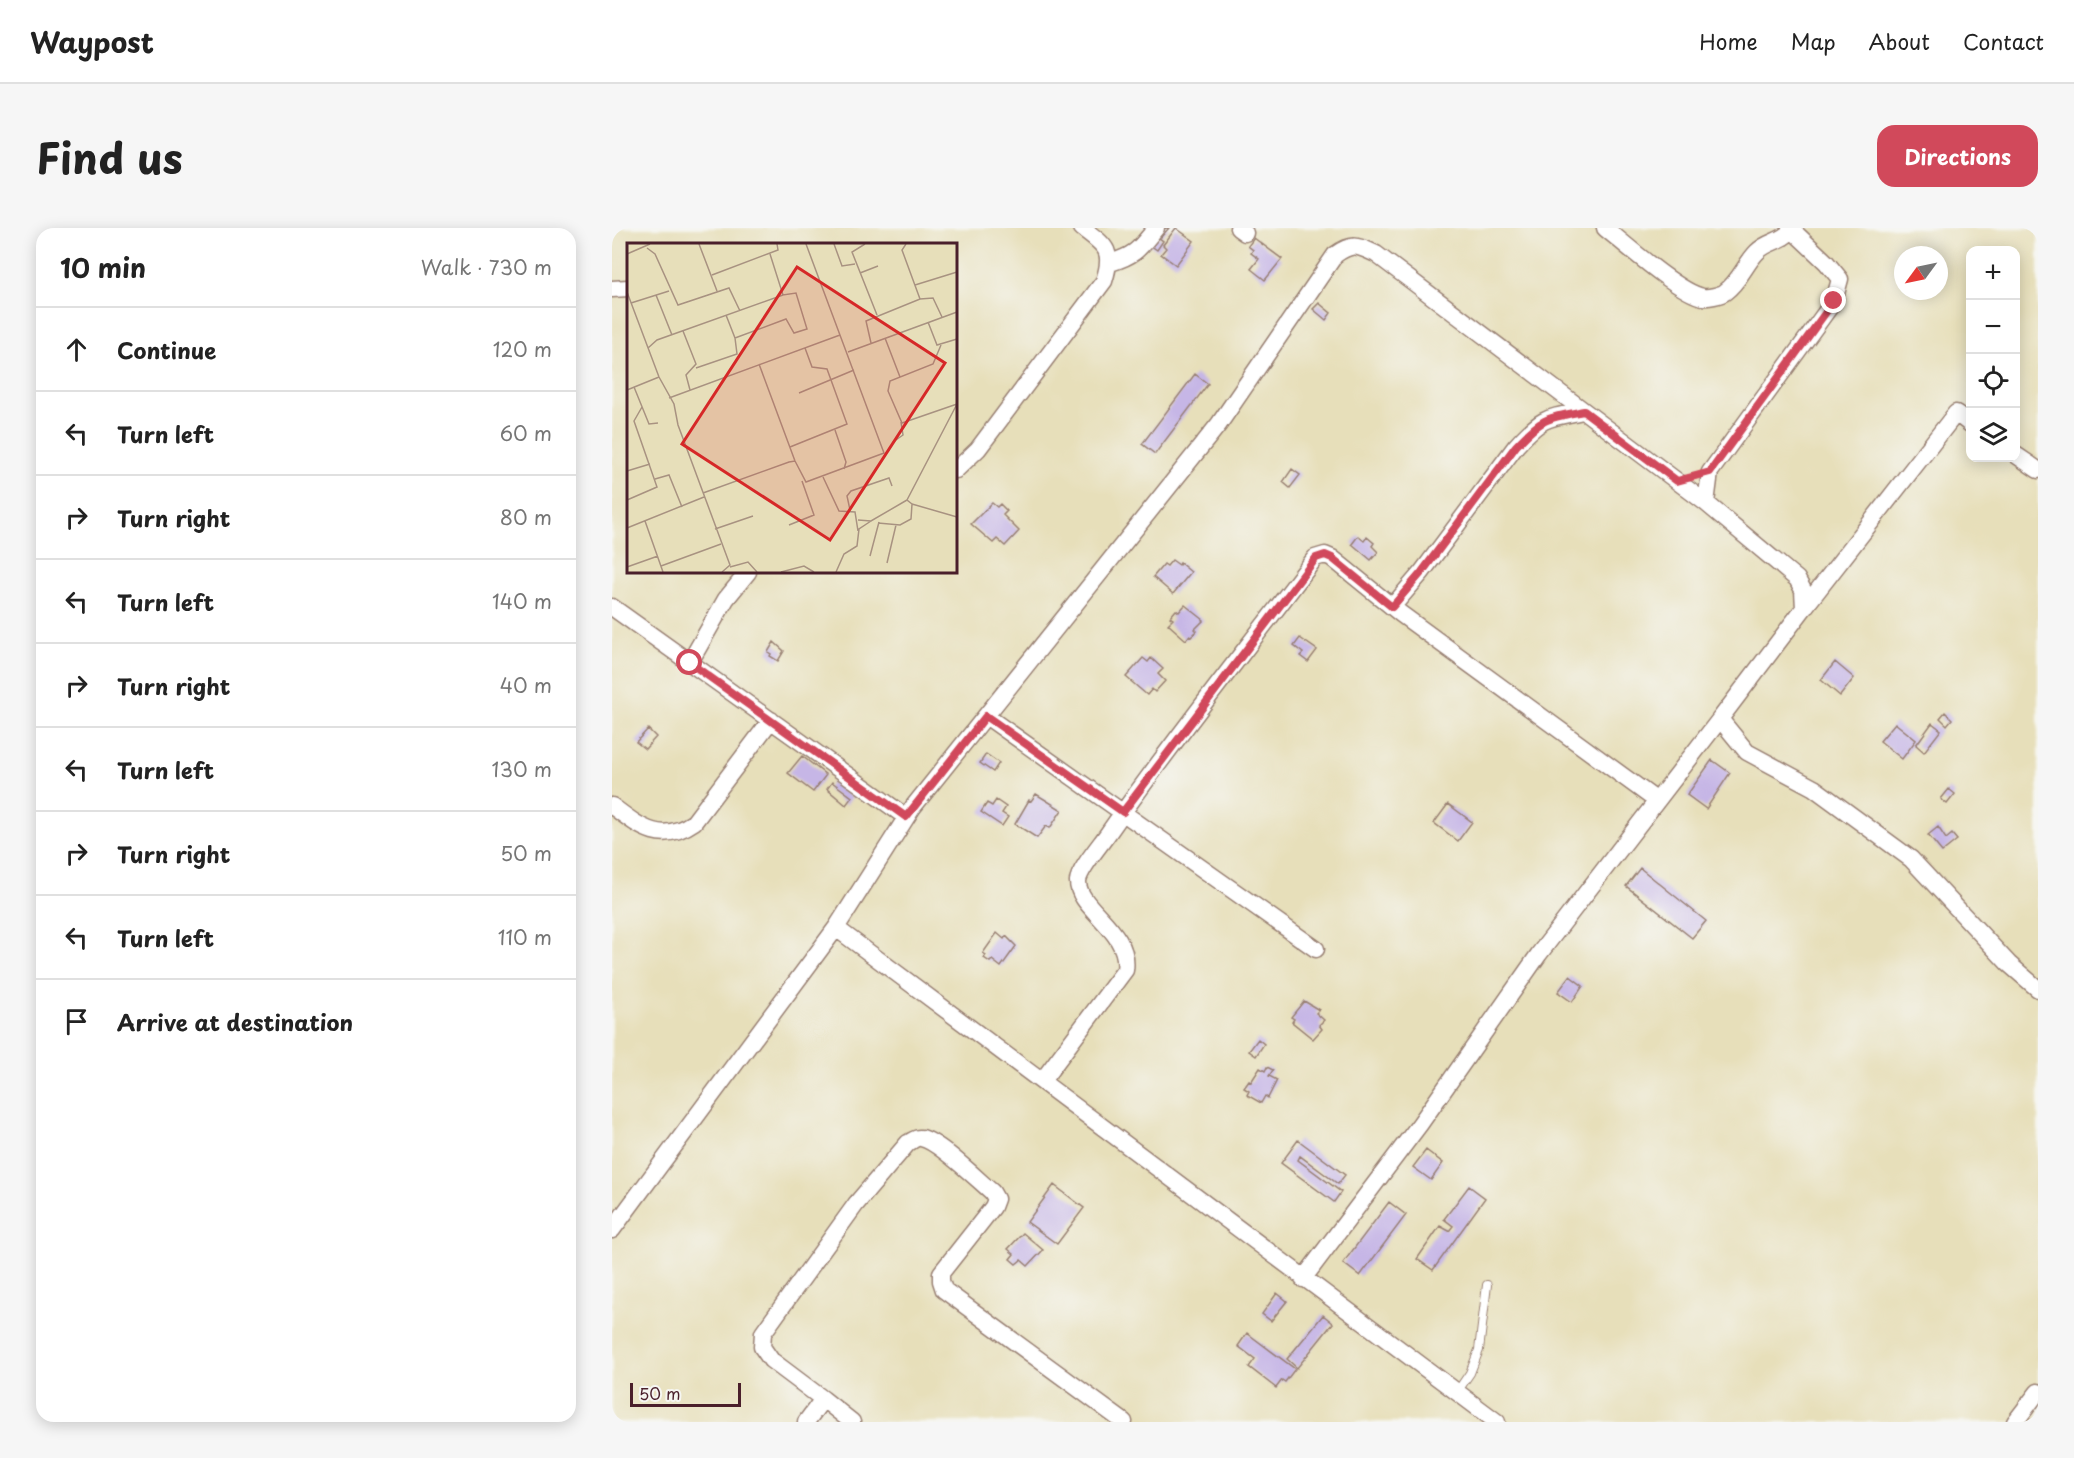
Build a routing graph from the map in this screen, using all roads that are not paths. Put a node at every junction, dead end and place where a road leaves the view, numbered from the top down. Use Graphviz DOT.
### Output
graph roads {
  1 [pos="1082,228"];
  2 [pos="1156,228"];
  3 [pos="1605,228"];
  4 [pos="1790,229"];
  5 [pos="1110,263"];
  6 [pos="627,288"];
  7 [pos="612,290"];
  8 [pos="1584,411"];
  9 [pos="1966,420"];
  10 [pos="2020,458"];
  11 [pos="957,469"];
  12 [pos="2038,470"];
  13 [pos="1710,472"];
  14 [pos="1677,481"];
  15 [pos="1706,502"];
  16 [pos="747,573"];
  17 [pos="612,606"];
  18 [pos="1392,607"];
  19 [pos="1804,608"];
  20 [pos="690,663"];
  21 [pos="986,716"];
  22 [pos="1720,719"];
  23 [pos="771,720"];
  24 [pos="1657,801"];
  25 [pos="612,806"];
  26 [pos="1123,812"];
  27 [pos="906,817"];
  28 [pos="836,928"];
  29 [pos="1316,950"];
  30 [pos="2038,989"];
  31 [pos="1042,1081"];
  32 [pos="612,1230"];
  33 [pos="1303,1279"];
  34 [pos="1487,1285"];
  35 [pos="1457,1392"];
  36 [pos="2038,1392"];
  37 [pos="823,1399"];
  38 [pos="806,1422"];
  39 [pos="852,1422"];
  40 [pos="1124,1422"];
  41 [pos="1497,1422"];
  42 [pos="2015,1422"];
  1 -- 5 [label="street"];
  2 -- 5 [label="street"];
  3 -- 4 [label="street"];
  4 -- 13 [label="street"];
  5 -- 11 [label="street"];
  6 -- 7 [label="street"];
  8 -- 14 [label="street"];
  8 -- 18 [label="street"];
  8 -- 21 [label="street"];
  9 -- 19 [label="street"];
  10 -- 12 [label="street"];
  13 -- 14 [label="street"];
  13 -- 15 [label="street"];
  14 -- 15 [label="street"];
  15 -- 19 [label="street"];
  16 -- 20 [label="street"];
  17 -- 20 [label="street"];
  18 -- 24 [label="street"];
  18 -- 26 [label="street"];
  19 -- 22 [label="street"];
  20 -- 23 [label="street"];
  21 -- 26 [label="street"];
  21 -- 27 [label="street"];
  22 -- 24 [label="street"];
  22 -- 30 [label="street"];
  23 -- 25 [label="street"];
  23 -- 27 [label="street"];
  24 -- 33 [label="street"];
  26 -- 29 [label="street"];
  26 -- 31 [label="street"];
  27 -- 28 [label="street"];
  28 -- 31 [label="street"];
  28 -- 32 [label="street"];
  31 -- 33 [label="street"];
  33 -- 35 [label="street"];
  34 -- 35 [label="lane"];
  35 -- 41 [label="street"];
  36 -- 42 [label="street"];
  37 -- 38 [label="street"];
  37 -- 39 [label="street"];
  37 -- 40 [label="street"];
}
